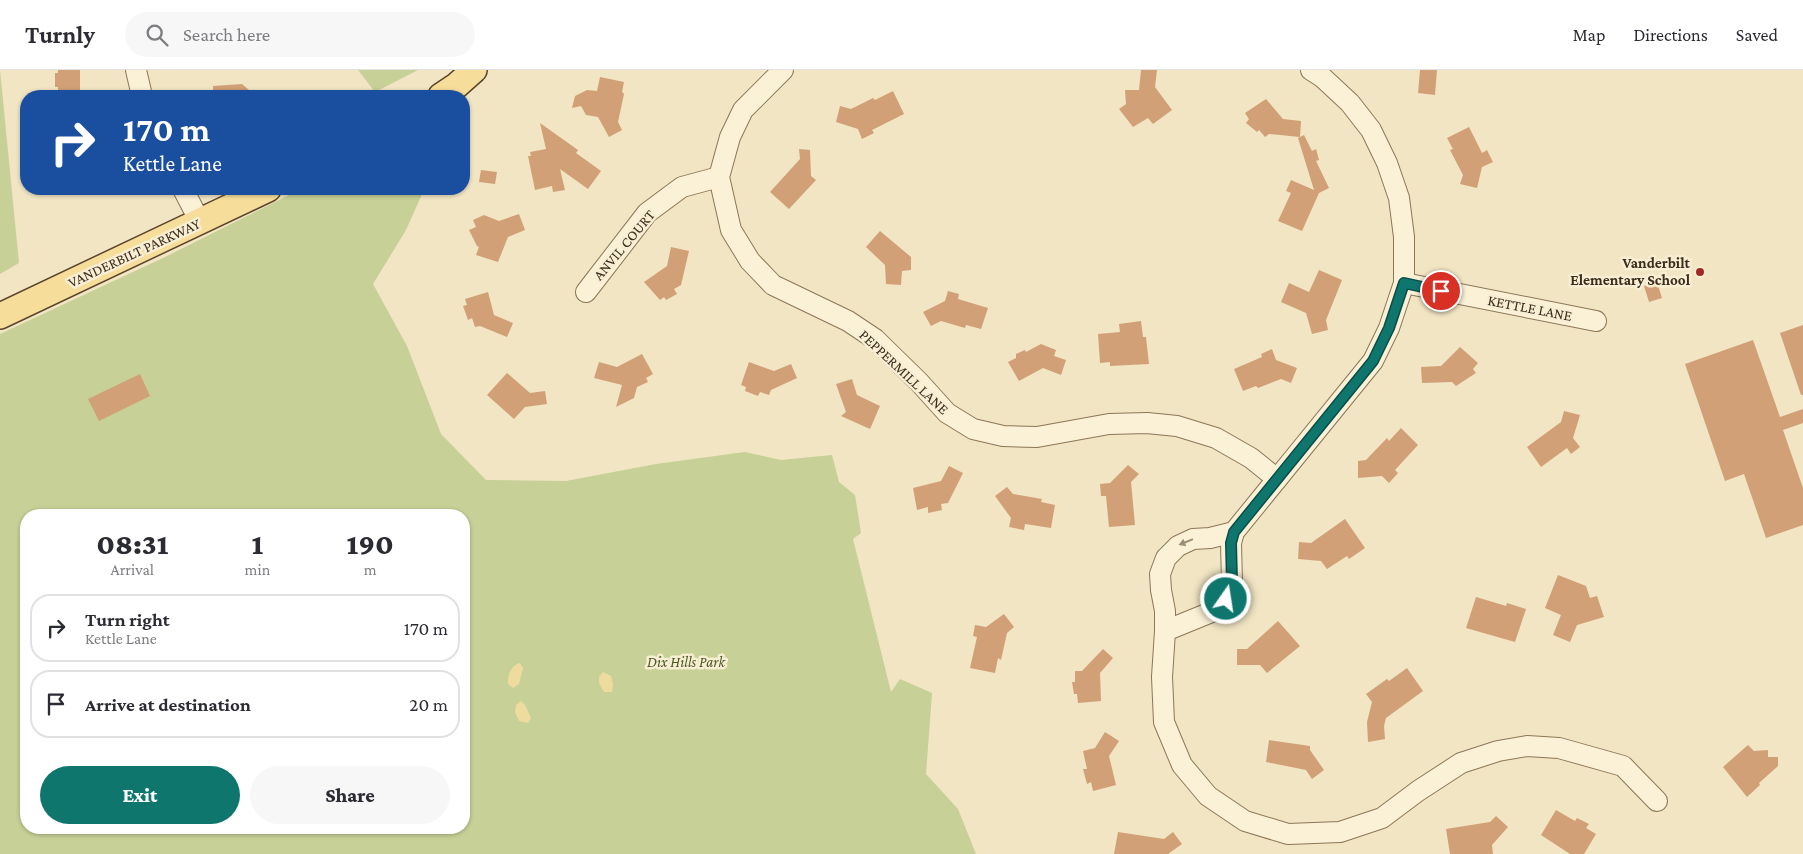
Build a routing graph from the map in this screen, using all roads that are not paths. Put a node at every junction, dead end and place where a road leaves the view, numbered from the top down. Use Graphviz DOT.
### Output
graph roads {
  1 [pos="136,70"];
  2 [pos="474,70"];
  3 [pos="783,70"];
  4 [pos="1311,70"];
  5 [pos="141,90"];
  6 [pos="450,90"];
  7 [pos="719,177"];
  8 [pos="186,195"];
  9 [pos="256,195"];
  10 [pos="200,222"];
  11 [pos="1404,283"];
  12 [pos="586,292"];
  13 [pos="0,316"];
  14 [pos="1596,321"];
  15 [pos="1277,479"];
  16 [pos="1234,532"];
  17 [pos="1165,631"];
  18 [pos="1657,801"];
  1 -- 5 [label="street"];
  2 -- 6 [label="main road"];
  3 -- 7 [label="street, PEPPERMILL LANE"];
  4 -- 11 [label="street"];
  7 -- 12 [label="street, ANVIL COURT"];
  7 -- 15 [label="street, PEPPERMILL LANE"];
  8 -- 10 [label="street"];
  9 -- 10 [label="main road, VANDERBILT PARKWAY"];
  10 -- 13 [label="main road, VANDERBILT PARKWAY"];
  11 -- 14 [label="street, KETTLE LANE"];
  11 -- 15 [label="street"];
  15 -- 16 [label="street"];
  16 -- 17 [label="street"];
  16 -- 17 [label="street, one-way"];
  17 -- 18 [label="street"];
}
